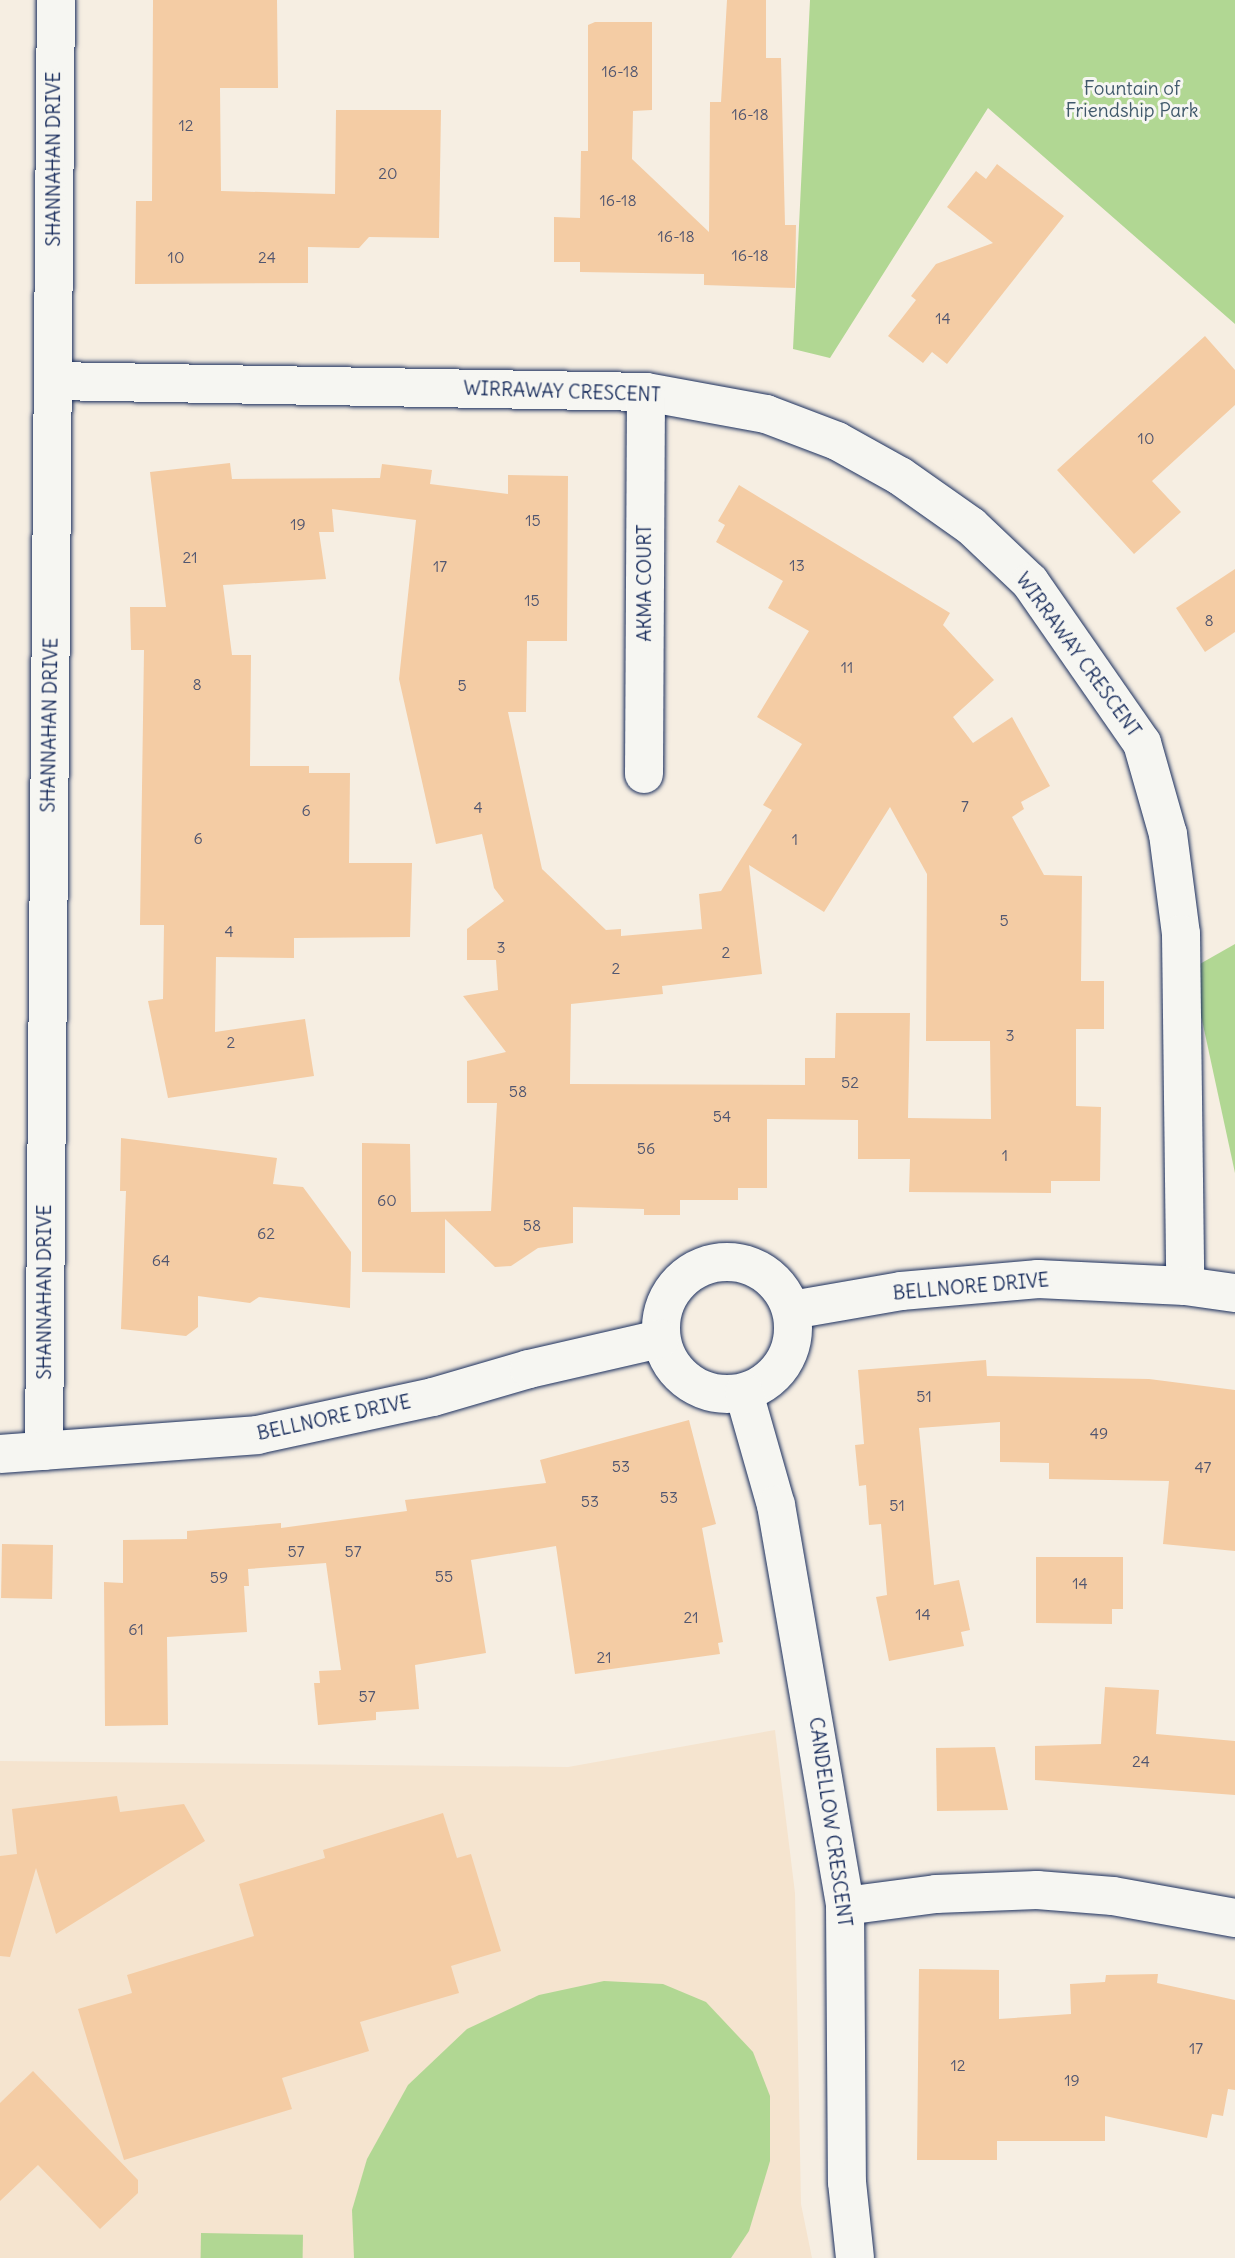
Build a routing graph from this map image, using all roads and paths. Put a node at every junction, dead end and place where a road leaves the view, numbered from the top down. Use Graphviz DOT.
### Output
graph roads {
  1 [pos="55,0"];
  2 [pos="53,380"];
  3 [pos="646,392"];
  4 [pos="644,774"];
  5 [pos="1185,1286"];
  6 [pos="1235,1293"];
  7 [pos="792,1310"];
  8 [pos="660,1339"];
  9 [pos="744,1393"];
  10 [pos="44,1451"];
  11 [pos="0,1454"];
  12 [pos="845,1906"];
  13 [pos="1235,1918"];
  14 [pos="855,2258"];
  1 -- 2 [label="street, SHANNAHAN DRIVE"];
  2 -- 3 [label="street, WIRRAWAY CRESCENT"];
  2 -- 10 [label="street, SHANNAHAN DRIVE"];
  3 -- 4 [label="street, AKMA COURT"];
  3 -- 5 [label="street, WIRRAWAY CRESCENT"];
  5 -- 6 [label="street, BELLNORE DRIVE"];
  5 -- 7 [label="street, BELLNORE DRIVE"];
  7 -- 8 [label="street"];
  7 -- 9 [label="street"];
  8 -- 9 [label="street"];
  8 -- 10 [label="street, BELLNORE DRIVE"];
  9 -- 12 [label="street, CANDELLOW CRESCENT"];
  10 -- 11 [label="street, BELLNORE DRIVE"];
  12 -- 13 [label="street"];
  12 -- 14 [label="street, CANDELLOW CRESCENT"];
}
